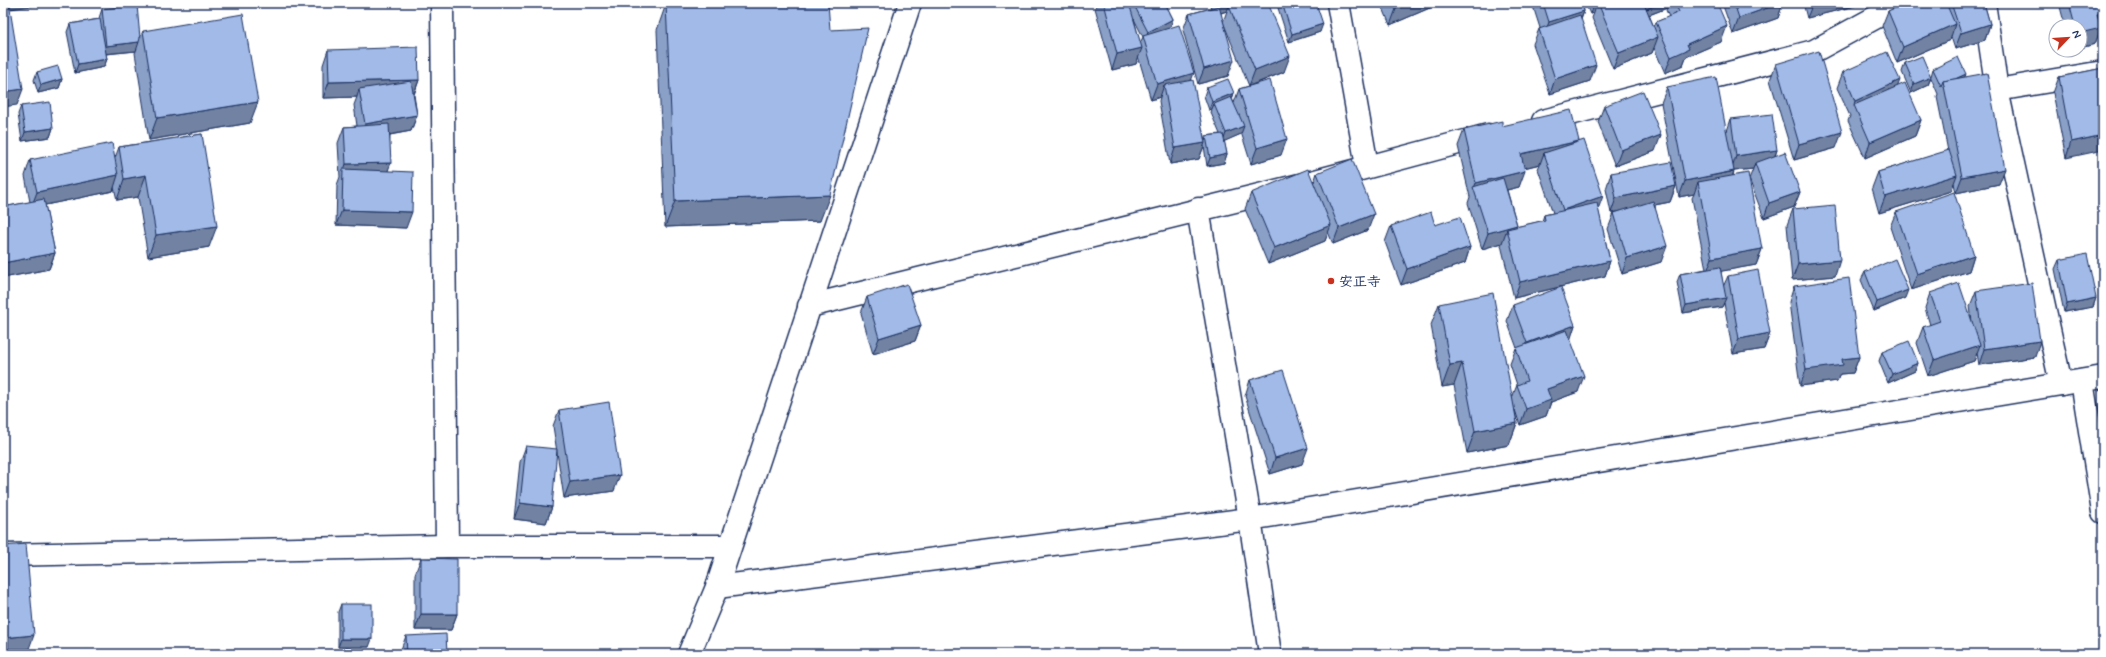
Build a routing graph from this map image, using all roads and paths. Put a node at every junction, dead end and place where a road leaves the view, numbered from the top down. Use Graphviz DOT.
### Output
graph roads {
  1 [pos="442,3"];
  2 [pos="910,3"];
  3 [pos="1338,3"];
  4 [pos="1902,3"];
  5 [pos="1984,3"];
  6 [pos="2103,72"];
  7 [pos="1997,90"];
  8 [pos="1367,166"];
  9 [pos="1198,209"];
  10 [pos="809,306"];
  11 [pos="2093,379"];
  12 [pos="2061,384"];
  13 [pos="2103,512"];
  14 [pos="1250,519"];
  15 [pos="447,546"];
  16 [pos="730,546"];
  17 [pos="3,555"];
  18 [pos="717,587"];
  19 [pos="689,654"];
  20 [pos="1270,654"];
  1 -- 15 [label="street"];
  2 -- 10 [label="street"];
  3 -- 8 [label="street"];
  4 -- 8 [label="street"];
  5 -- 7 [label="street"];
  6 -- 7 [label="street"];
  7 -- 12 [label="street"];
  8 -- 9 [label="street"];
  9 -- 10 [label="street"];
  9 -- 14 [label="street"];
  10 -- 16 [label="street"];
  11 -- 12 [label="street"];
  11 -- 13 [label="street"];
  12 -- 14 [label="street"];
  14 -- 18 [label="street"];
  14 -- 20 [label="street"];
  15 -- 16 [label="street"];
  15 -- 17 [label="street"];
  16 -- 18 [label="street"];
  18 -- 19 [label="street"];
}
